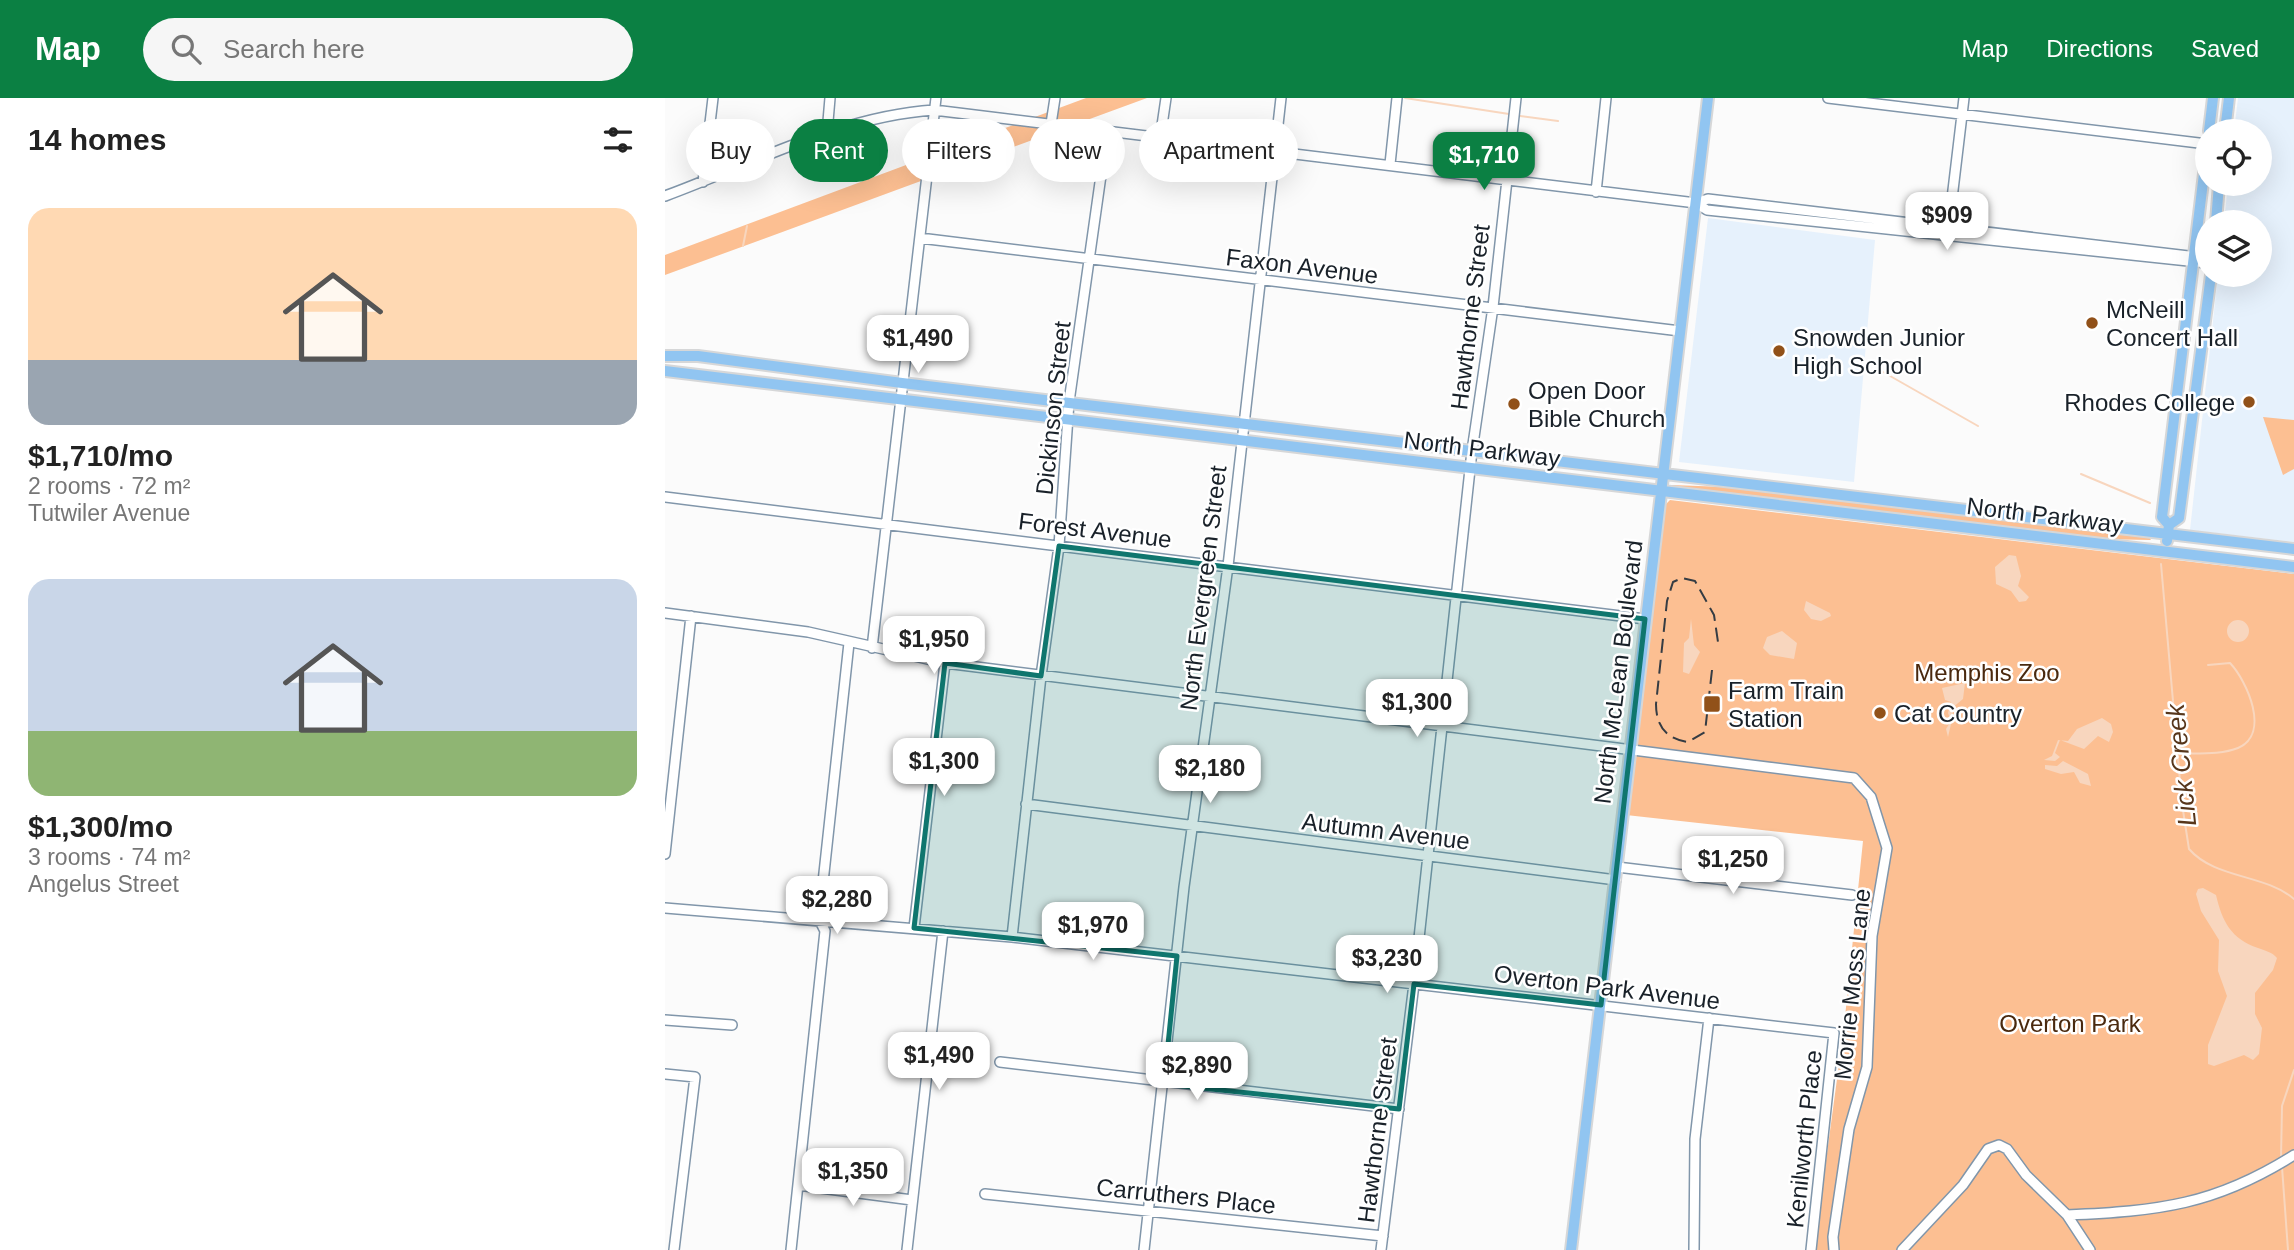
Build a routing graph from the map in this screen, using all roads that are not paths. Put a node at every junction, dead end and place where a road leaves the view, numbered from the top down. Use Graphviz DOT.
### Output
graph roads {
  1 [pos="713,98"];
  2 [pos="830,98"];
  3 [pos="936,98"];
  4 [pos="1055,98"];
  5 [pos="1166,98"];
  6 [pos="1281,98"];
  7 [pos="1397,98"];
  8 [pos="1516,98"];
  9 [pos="1606,98"];
  10 [pos="1707,98"];
  11 [pos="1828,98"];
  12 [pos="1964,98"];
  13 [pos="2213,98"];
  14 [pos="2229,98"];
  15 [pos="934,110"];
  16 [pos="1962,115"];
  17 [pos="710,119"];
  18 [pos="828,119"];
  19 [pos="876,119"];
  20 [pos="1052,119"];
  21 [pos="1163,119"];
  22 [pos="1279,119"];
  23 [pos="2210,119"];
  24 [pos="2226,119"];
  25 [pos="1029,121"];
  26 [pos="2195,144"];
  27 [pos="1298,153"];
  28 [pos="1390,164"];
  29 [pos="1507,180"];
  30 [pos="703,182"];
  31 [pos="1100,182"];
  32 [pos="1271,182"];
  33 [pos="1596,192"];
  34 [pos="665,196"];
  35 [pos="2201,196"];
  36 [pos="1696,203"];
  37 [pos="1948,233"];
  38 [pos="920,238"];
  39 [pos="1090,259"];
  40 [pos="2193,260"];
  41 [pos="1260,281"];
  42 [pos="2209,287"];
  43 [pos="1493,307"];
  44 [pos="1680,331"];
  45 [pos="665,356"];
  46 [pos="665,371"];
  47 [pos="2180,381"];
  48 [pos="902,383"];
  49 [pos="2197,383"];
  50 [pos="2178,396"];
  51 [pos="900,399"];
  52 [pos="2195,399"];
  53 [pos="1069,402"];
  54 [pos="1068,420"];
  55 [pos="1242,424"];
  56 [pos="1241,443"];
  57 [pos="1472,451"];
  58 [pos="1471,469"];
  59 [pos="1661,473"];
  60 [pos="1660,492"];
  61 [pos="665,497"];
  62 [pos="888,524"];
  63 [pos="2168,530"];
  64 [pos="1059,546"];
  65 [pos="2294,549"];
  66 [pos="2166,551"];
  67 [pos="1228,566"];
  68 [pos="2294,567"];
  69 [pos="1457,595"];
  70 [pos="665,613"];
  71 [pos="691,616"];
  72 [pos="1645,619"];
  73 [pos="849,643"];
  74 [pos="872,648"];
  75 [pos="945,663"];
  76 [pos="1041,676"];
  77 [pos="1209,698"];
  78 [pos="1440,727"];
  79 [pos="1630,752"];
  80 [pos="1026,804"];
  81 [pos="1192,826"];
  82 [pos="665,854"];
  83 [pos="1428,855"];
  84 [pos="1617,867"];
  85 [pos="1616,880"];
  86 [pos="1852,895"];
  87 [pos="665,908"];
  88 [pos="819,919"];
  89 [pos="913,928"];
  90 [pos="943,931"];
  91 [pos="1012,937"];
  92 [pos="1177,956"];
  93 [pos="1414,984"];
  94 [pos="1601,1005"];
  95 [pos="1709,1018"];
  96 [pos="665,1020"];
  97 [pos="732,1025"];
  98 [pos="1834,1033"];
  99 [pos="1000,1062"];
  100 [pos="665,1074"];
  101 [pos="1164,1084"];
  102 [pos="1399,1109"];
  103 [pos="2291,1157"];
  104 [pos="798,1185"];
  105 [pos="985,1194"];
  106 [pos="912,1200"];
  107 [pos="1149,1212"];
  108 [pos="2067,1215"];
  109 [pos="1383,1236"];
  110 [pos="674,1250"];
  111 [pos="791,1250"];
  112 [pos="907,1250"];
  113 [pos="1144,1250"];
  114 [pos="1381,1250"];
  115 [pos="1571,1250"];
  116 [pos="1694,1250"];
  117 [pos="1811,1250"];
  118 [pos="1834,1250"];
  119 [pos="1902,1250"];
  120 [pos="2090,1250"];
  1 -- 17 [label="street"];
  2 -- 18 [label="street"];
  3 -- 15 [label="street"];
  4 -- 20 [label="street"];
  5 -- 21 [label="street"];
  6 -- 22 [label="street, North Evergreen Street"];
  7 -- 28 [label="street"];
  8 -- 29 [label="street, Hawthorne Street"];
  9 -- 33 [label="street"];
  10 -- 36 [label="main road, North McLean Boulevard"];
  11 -- 16 [label="street"];
  12 -- 16 [label="street"];
  13 -- 23 [label="main road"];
  14 -- 24 [label="main road"];
  15 -- 19 [label="street"];
  15 -- 25 [label="street"];
  15 -- 38 [label="street"];
  16 -- 26 [label="street"];
  16 -- 37 [label="street"];
  27 -- 28 [label="street"];
  28 -- 29 [label="street"];
  29 -- 33 [label="street"];
  29 -- 43 [label="street, Hawthorne Street"];
  30 -- 34 [label="street"];
  31 -- 39 [label="street, Dickinson Street"];
  32 -- 41 [label="street, North Evergreen Street"];
  33 -- 36 [label="street"];
  35 -- 40 [label="main road"];
  36 -- 37 [label="street"];
  36 -- 44 [label="main road, North McLean Boulevard"];
  37 -- 40 [label="street"];
  38 -- 39 [label="street, Faxon Avenue"];
  38 -- 48 [label="street"];
  39 -- 41 [label="street, Faxon Avenue"];
  39 -- 53 [label="street, Dickinson Street"];
  40 -- 47 [label="main road"];
  41 -- 43 [label="street, Faxon Avenue"];
  41 -- 55 [label="street, North Evergreen Street"];
  42 -- 49 [label="main road"];
  43 -- 44 [label="street, Faxon Avenue"];
  43 -- 57 [label="street, Hawthorne Street"];
  44 -- 59 [label="main road, North McLean Boulevard"];
  45 -- 48 [label="main road, North Parkway"];
  46 -- 51 [label="main road, North Parkway"];
  47 -- 49 [label="main road"];
  47 -- 50 [label="main road"];
  48 -- 51 [label="street"];
  48 -- 53 [label="main road, North Parkway"];
  49 -- 52 [label="main road"];
  50 -- 52 [label="main road"];
  50 -- 63 [label="main road"];
  51 -- 54 [label="main road, North Parkway"];
  51 -- 62 [label="street"];
  52 -- 63 [label="main road"];
  53 -- 54 [label="street, Dickinson Street"];
  53 -- 55 [label="main road, North Parkway"];
  54 -- 56 [label="main road, North Parkway"];
  54 -- 64 [label="street, Dickinson Street"];
  55 -- 56 [label="street, North Evergreen Street"];
  55 -- 57 [label="main road, North Parkway"];
  56 -- 58 [label="main road, North Parkway"];
  56 -- 67 [label="street, North Evergreen Street"];
  57 -- 58 [label="street, Hawthorne Street"];
  57 -- 59 [label="main road, North Parkway"];
  58 -- 60 [label="main road, North Parkway"];
  58 -- 69 [label="street, Hawthorne Street"];
  59 -- 60 [label="main road, North McLean Boulevard"];
  59 -- 63 [label="main road, North Parkway"];
  60 -- 66 [label="main road, North Parkway"];
  60 -- 72 [label="main road, North McLean Boulevard"];
  61 -- 62 [label="street, Forest Avenue"];
  62 -- 64 [label="street, Forest Avenue"];
  62 -- 74 [label="street"];
  63 -- 65 [label="main road, North Parkway"];
  63 -- 66 [label="main road"];
  64 -- 67 [label="street, Forest Avenue"];
  64 -- 76 [label="street, Dickinson Street"];
  66 -- 68 [label="main road, North Parkway"];
  67 -- 69 [label="street, Forest Avenue"];
  67 -- 77 [label="street, North Evergreen Street"];
  69 -- 72 [label="street, Forest Avenue"];
  69 -- 78 [label="street, Hawthorne Street"];
  70 -- 71 [label="street"];
  71 -- 73 [label="street"];
  71 -- 82 [label="street"];
  72 -- 79 [label="main road, North McLean Boulevard"];
  73 -- 74 [label="street"];
  73 -- 88 [label="street"];
  74 -- 75 [label="street"];
  75 -- 76 [label="street"];
  75 -- 89 [label="street"];
  76 -- 77 [label="street"];
  76 -- 80 [label="street, Dickinson Street"];
  77 -- 78 [label="street"];
  77 -- 81 [label="street, North Evergreen Street"];
  78 -- 79 [label="street"];
  78 -- 83 [label="street, Hawthorne Street"];
  79 -- 84 [label="main road, North McLean Boulevard"];
  79 -- 118 [label="street, Morrie Moss Lane"];
  80 -- 81 [label="street, Autumn Avenue"];
  80 -- 91 [label="street, Dickinson Street"];
  81 -- 83 [label="street, Autumn Avenue"];
  81 -- 92 [label="street, North Evergreen Street"];
  83 -- 85 [label="street, Autumn Avenue"];
  83 -- 93 [label="street, Hawthorne Street"];
  84 -- 85 [label="main road, North McLean Boulevard"];
  84 -- 86 [label="street"];
  85 -- 94 [label="main road, North McLean Boulevard"];
  87 -- 88 [label="street, Overton Park Avenue"];
  88 -- 89 [label="street, Overton Park Avenue"];
  88 -- 104 [label="street"];
  89 -- 90 [label="street, Overton Park Avenue"];
  90 -- 91 [label="street, Overton Park Avenue"];
  90 -- 106 [label="street"];
  91 -- 92 [label="street, Overton Park Avenue"];
  92 -- 93 [label="street, Overton Park Avenue"];
  92 -- 101 [label="street, North Evergreen Street"];
  93 -- 94 [label="street, Overton Park Avenue"];
  93 -- 102 [label="street, Hawthorne Street"];
  94 -- 95 [label="street, Overton Park Avenue"];
  94 -- 115 [label="main road, North McLean Boulevard"];
  95 -- 98 [label="street, Overton Park Avenue"];
  95 -- 116 [label="street"];
  96 -- 97 [label="street"];
  98 -- 117 [label="street, Kenilworth Place"];
  99 -- 101 [label="street"];
  100 -- 110 [label="street"];
  101 -- 102 [label="street"];
  101 -- 107 [label="street, North Evergreen Street"];
  102 -- 109 [label="street, Hawthorne Street"];
  103 -- 108 [label="street"];
  104 -- 106 [label="street"];
  104 -- 111 [label="street"];
  105 -- 107 [label="street, Carruthers Place"];
  106 -- 112 [label="street"];
  107 -- 109 [label="street, Carruthers Place"];
  107 -- 113 [label="street, North Evergreen Street"];
  108 -- 119 [label="street"];
  108 -- 120 [label="street"];
  109 -- 114 [label="street, Hawthorne Street"];
}
